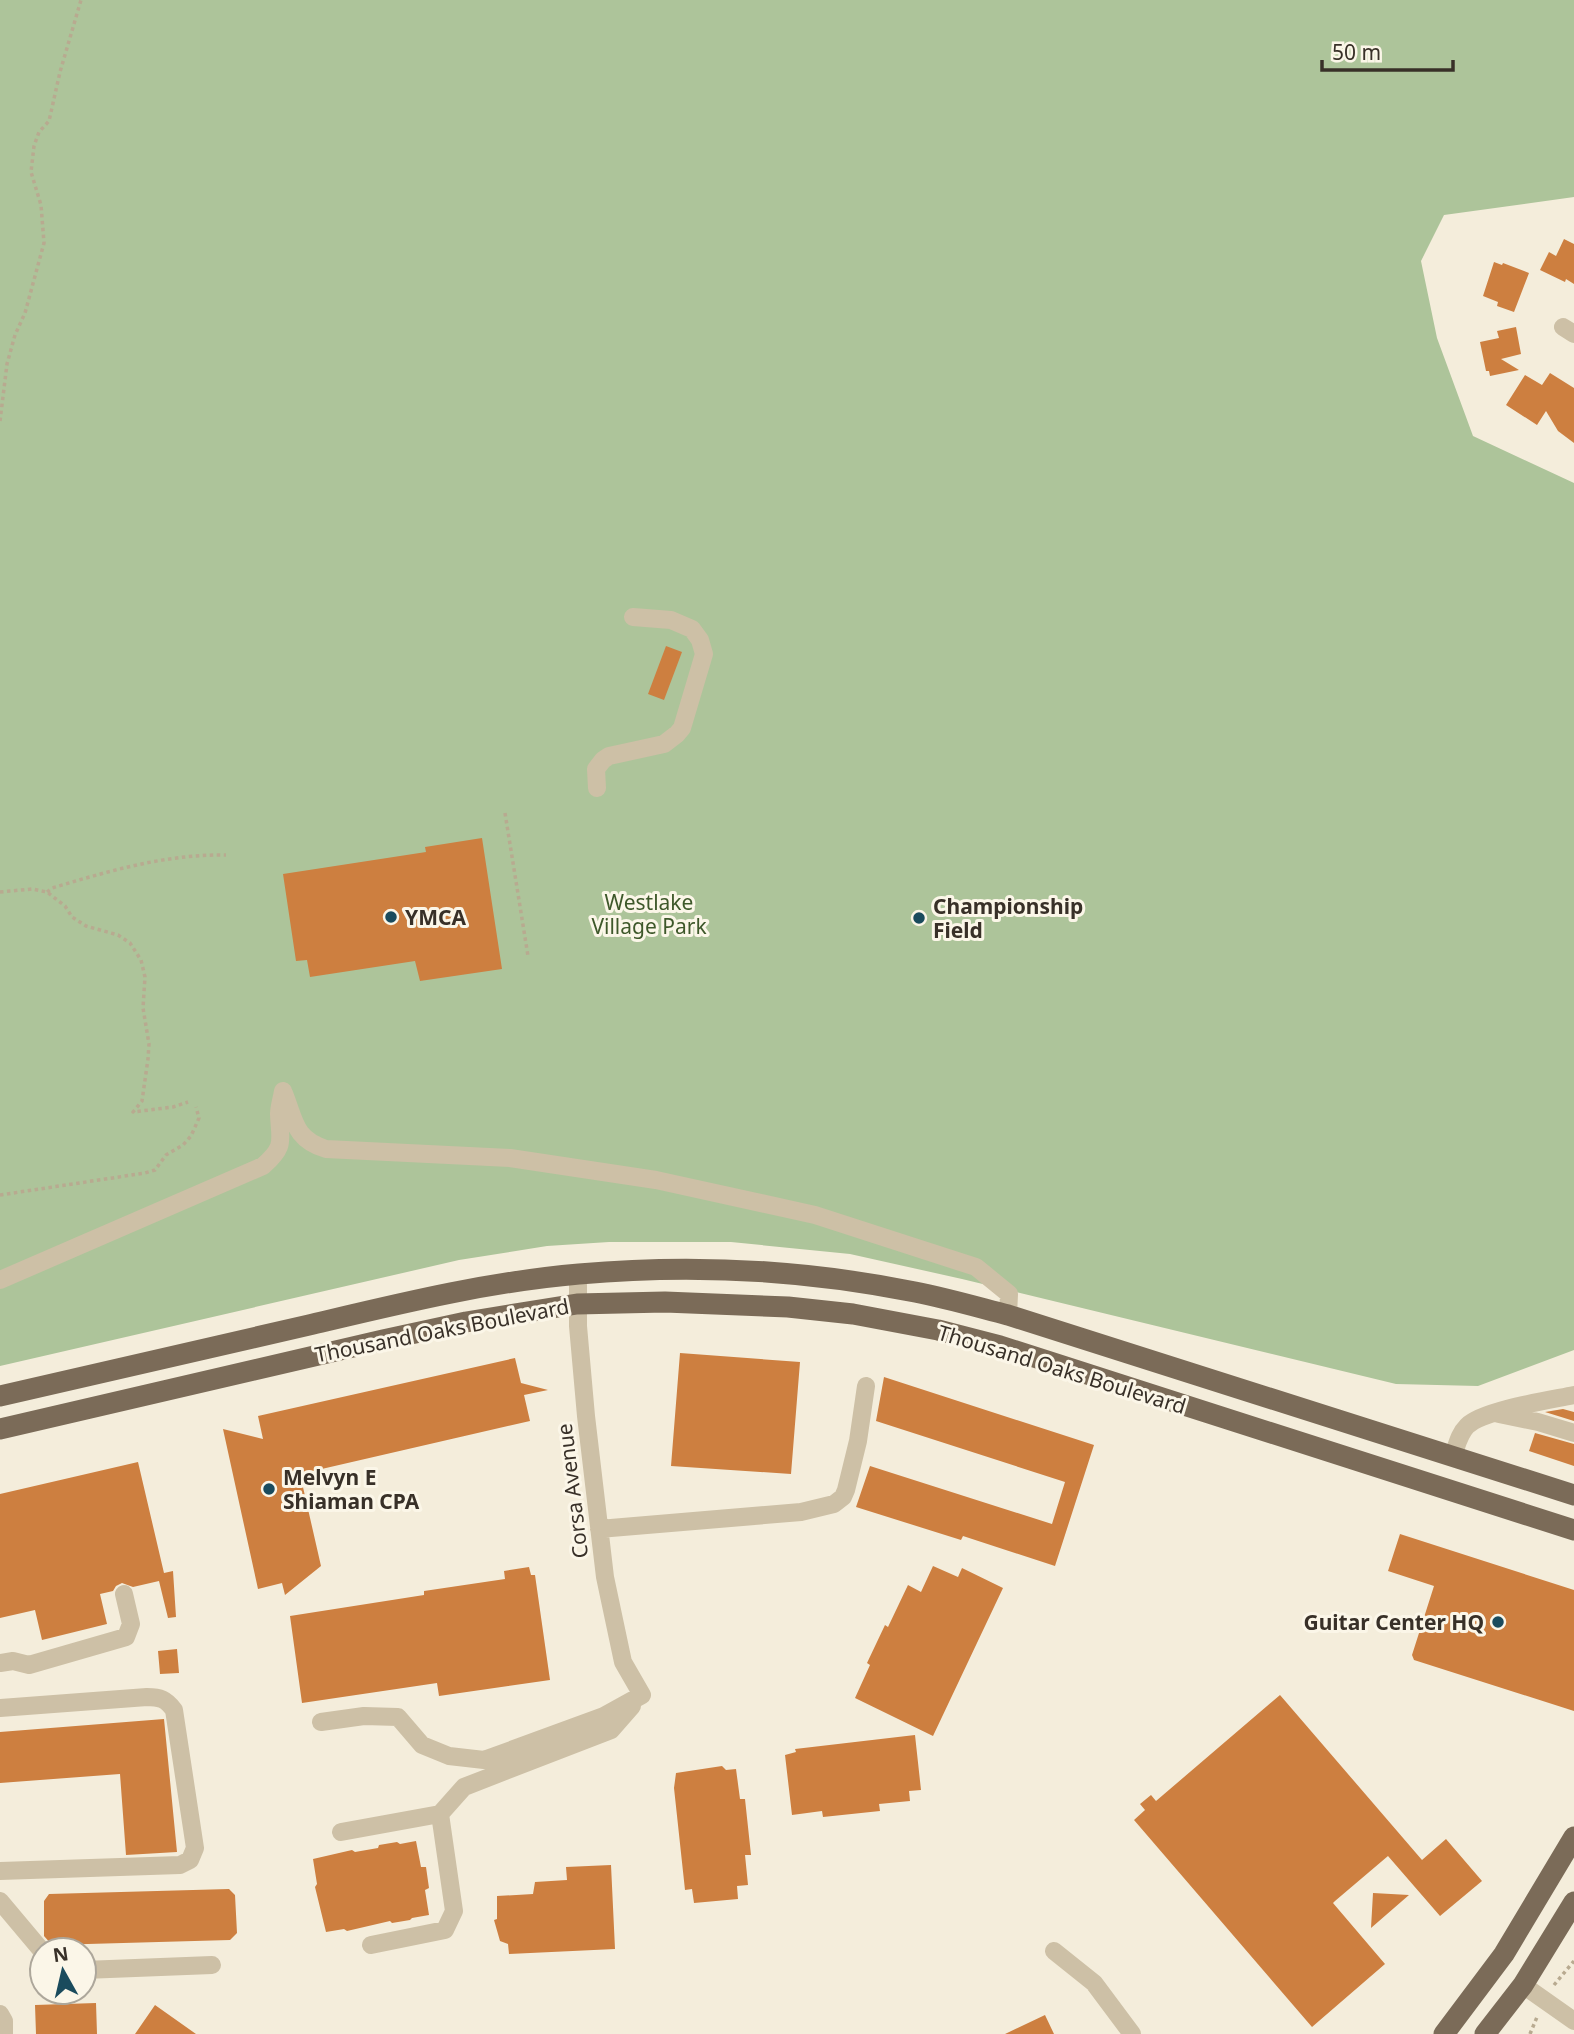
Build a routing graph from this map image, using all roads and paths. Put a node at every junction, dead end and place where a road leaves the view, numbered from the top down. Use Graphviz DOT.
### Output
graph roads {
  1 [pos="81,0"];
  2 [pos="0,421"];
  3 [pos="633,617"];
  4 [pos="597,788"];
  5 [pos="505,813"];
  6 [pos="226,855"];
  7 [pos="0,892"];
  8 [pos="47,892"];
  9 [pos="528,956"];
  10 [pos="188,1102"];
  11 [pos="196,1107"];
  12 [pos="0,1195"];
  13 [pos="578,1274"];
  14 [pos="0,1280"];
  15 [pos="578,1304"];
  16 [pos="1008,1315"];
  17 [pos="1000,1346"];
  18 [pos="866,1386"];
  19 [pos="1574,1395"];
  20 [pos="0,1396"];
  21 [pos="1319,1413"];
  22 [pos="1496,1413"];
  23 [pos="0,1429"];
  24 [pos="1574,1433"];
  25 [pos="1310,1447"];
  26 [pos="1453,1456"];
  27 [pos="1574,1495"];
  28 [pos="599,1529"];
  29 [pos="1574,1530"];
  30 [pos="124,1594"];
  31 [pos="0,1663"];
  32 [pos="642,1695"];
  33 [pos="0,1708"];
  34 [pos="321,1722"];
  35 [pos="440,1814"];
  36 [pos="341,1832"];
  37 [pos="1574,1837"];
  38 [pos="0,1871"];
  39 [pos="1552,1876"];
  40 [pos="0,1901"];
  41 [pos="1574,1902"];
  42 [pos="29,1936"];
  43 [pos="371,1945"];
  44 [pos="1054,1951"];
  45 [pos="1574,1961"];
  46 [pos="212,1965"];
  47 [pos="98,1969"];
  48 [pos="1555,1983"];
  49 [pos="1523,1985"];
  50 [pos="0,2014"];
  51 [pos="1534,2021"];
  52 [pos="1574,2021"];
  53 [pos="4,2034"];
  54 [pos="1132,2034"];
  55 [pos="1444,2034"];
  56 [pos="1485,2034"];
  57 [pos="1530,2034"];
  1 -- 2 [label="path"];
  3 -- 4 [label="street"];
  5 -- 9 [label="path"];
  6 -- 8 [label="path"];
  7 -- 8 [label="path"];
  8 -- 10 [label="path"];
  11 -- 12 [label="path"];
  13 -- 15 [label="street, Corsa Avenue"];
  13 -- 16 [label="main road, Thousand Oaks Boulevard"];
  13 -- 20 [label="main road, Thousand Oaks Boulevard"];
  14 -- 16 [label="street"];
  15 -- 17 [label="main road, Thousand Oaks Boulevard"];
  15 -- 23 [label="main road, Thousand Oaks Boulevard"];
  15 -- 28 [label="street, Corsa Avenue"];
  16 -- 17 [label="main road"];
  16 -- 21 [label="main road, Thousand Oaks Boulevard"];
  17 -- 25 [label="main road, Thousand Oaks Boulevard"];
  18 -- 28 [label="street"];
  19 -- 22 [label="street"];
  21 -- 25 [label="main road"];
  21 -- 26 [label="main road, Thousand Oaks Boulevard"];
  22 -- 24 [label="street"];
  22 -- 26 [label="street"];
  25 -- 29 [label="main road, Thousand Oaks Boulevard"];
  26 -- 27 [label="main road, Thousand Oaks Boulevard"];
  28 -- 32 [label="street, Corsa Avenue"];
  30 -- 31 [label="street"];
  32 -- 34 [label="street"];
  32 -- 35 [label="street"];
  33 -- 38 [label="street"];
  35 -- 36 [label="street"];
  35 -- 43 [label="street"];
  37 -- 39 [label="main road"];
  39 -- 49 [label="main road"];
  39 -- 55 [label="main road"];
  40 -- 42 [label="street"];
  41 -- 49 [label="main road"];
  44 -- 54 [label="street"];
  45 -- 48 [label="path"];
  46 -- 47 [label="street"];
  49 -- 52 [label="street"];
  49 -- 56 [label="main road"];
  50 -- 53 [label="street"];
  51 -- 57 [label="path"];
}
